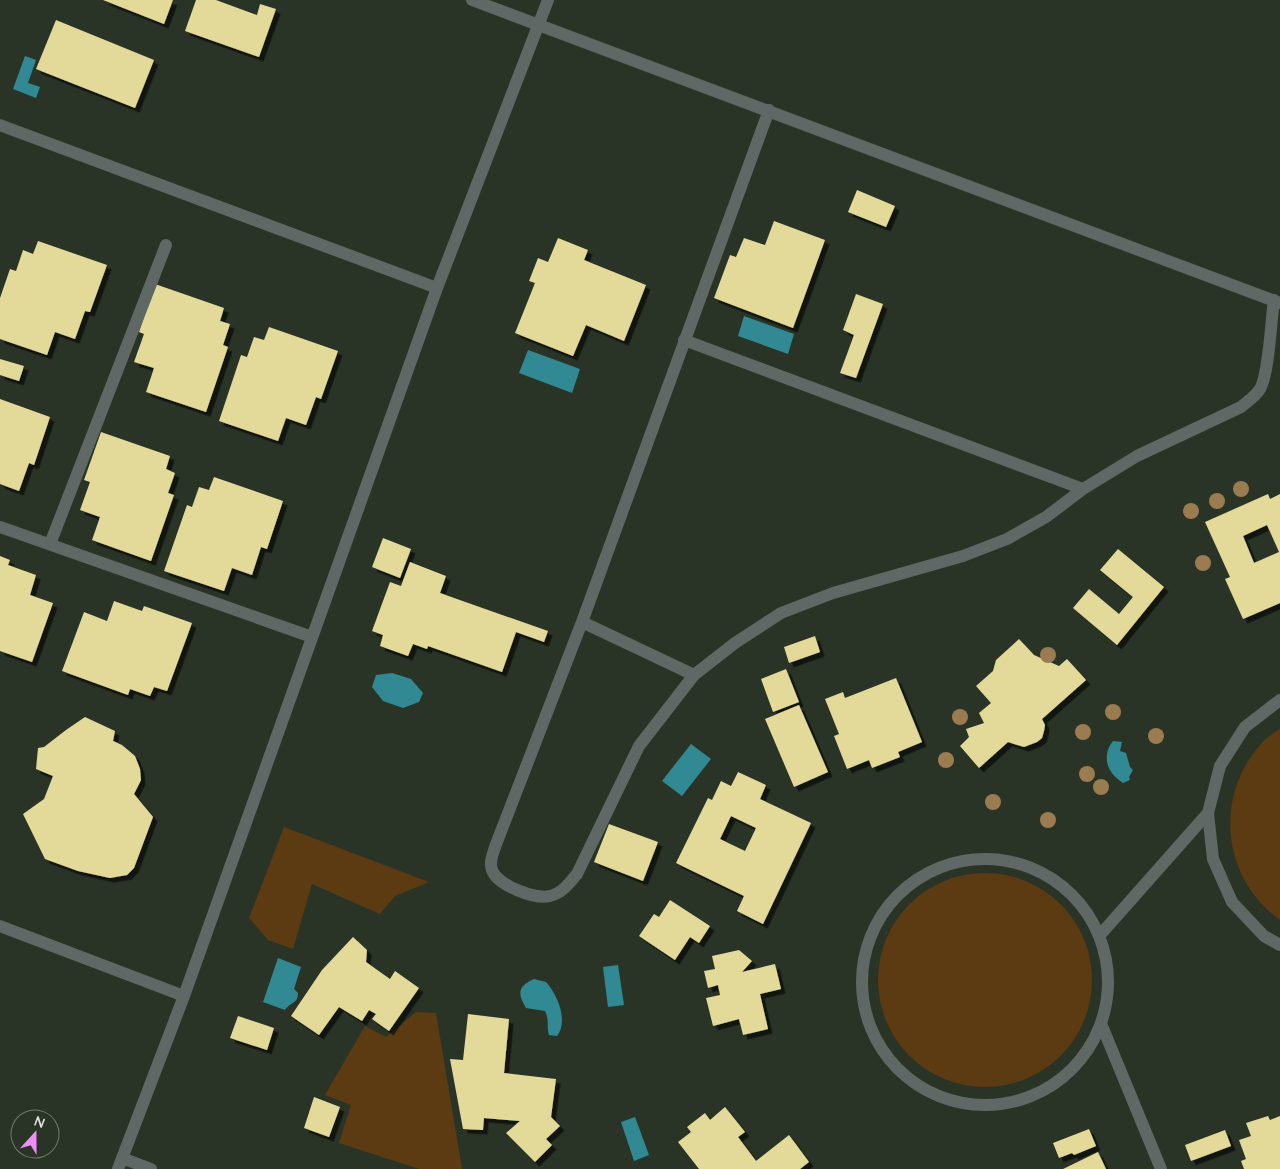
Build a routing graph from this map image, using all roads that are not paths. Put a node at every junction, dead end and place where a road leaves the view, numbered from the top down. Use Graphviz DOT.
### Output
graph roads {
  1 [pos="472,0"];
  2 [pos="548,0"];
  3 [pos="539,25"];
  4 [pos="769,110"];
  5 [pos="0,125"];
  6 [pos="166,245"];
  7 [pos="437,288"];
  8 [pos="1277,302"];
  9 [pos="684,340"];
  10 [pos="1084,489"];
  11 [pos="0,527"];
  12 [pos="50,544"];
  13 [pos="582,622"];
  14 [pos="312,637"];
  15 [pos="694,675"];
  16 [pos="1280,700"];
  17 [pos="1208,813"];
  18 [pos="0,926"];
  19 [pos="1100,935"];
  20 [pos="1280,945"];
  21 [pos="184,996"];
  22 [pos="1102,1026"];
  23 [pos="120,1164"];
  24 [pos="151,1169"];
  25 [pos="1161,1169"];
  1 -- 3 [label="street"];
  2 -- 3 [label="street"];
  3 -- 4 [label="street"];
  3 -- 7 [label="street"];
  4 -- 8 [label="street"];
  4 -- 9 [label="street"];
  5 -- 7 [label="street"];
  6 -- 12 [label="street"];
  7 -- 14 [label="street"];
  8 -- 10 [label="street"];
  9 -- 10 [label="street"];
  9 -- 13 [label="street"];
  10 -- 15 [label="street"];
  11 -- 12 [label="street"];
  12 -- 14 [label="street"];
  13 -- 15 [label="street"];
  13 -- 15 [label="street"];
  14 -- 21 [label="street"];
  16 -- 17 [label="street"];
  17 -- 19 [label="street"];
  17 -- 20 [label="street"];
  18 -- 21 [label="street"];
  19 -- 22 [label="street"];
  19 -- 22 [label="street"];
  21 -- 23 [label="street"];
  22 -- 25 [label="street"];
  23 -- 24 [label="street"];
}
